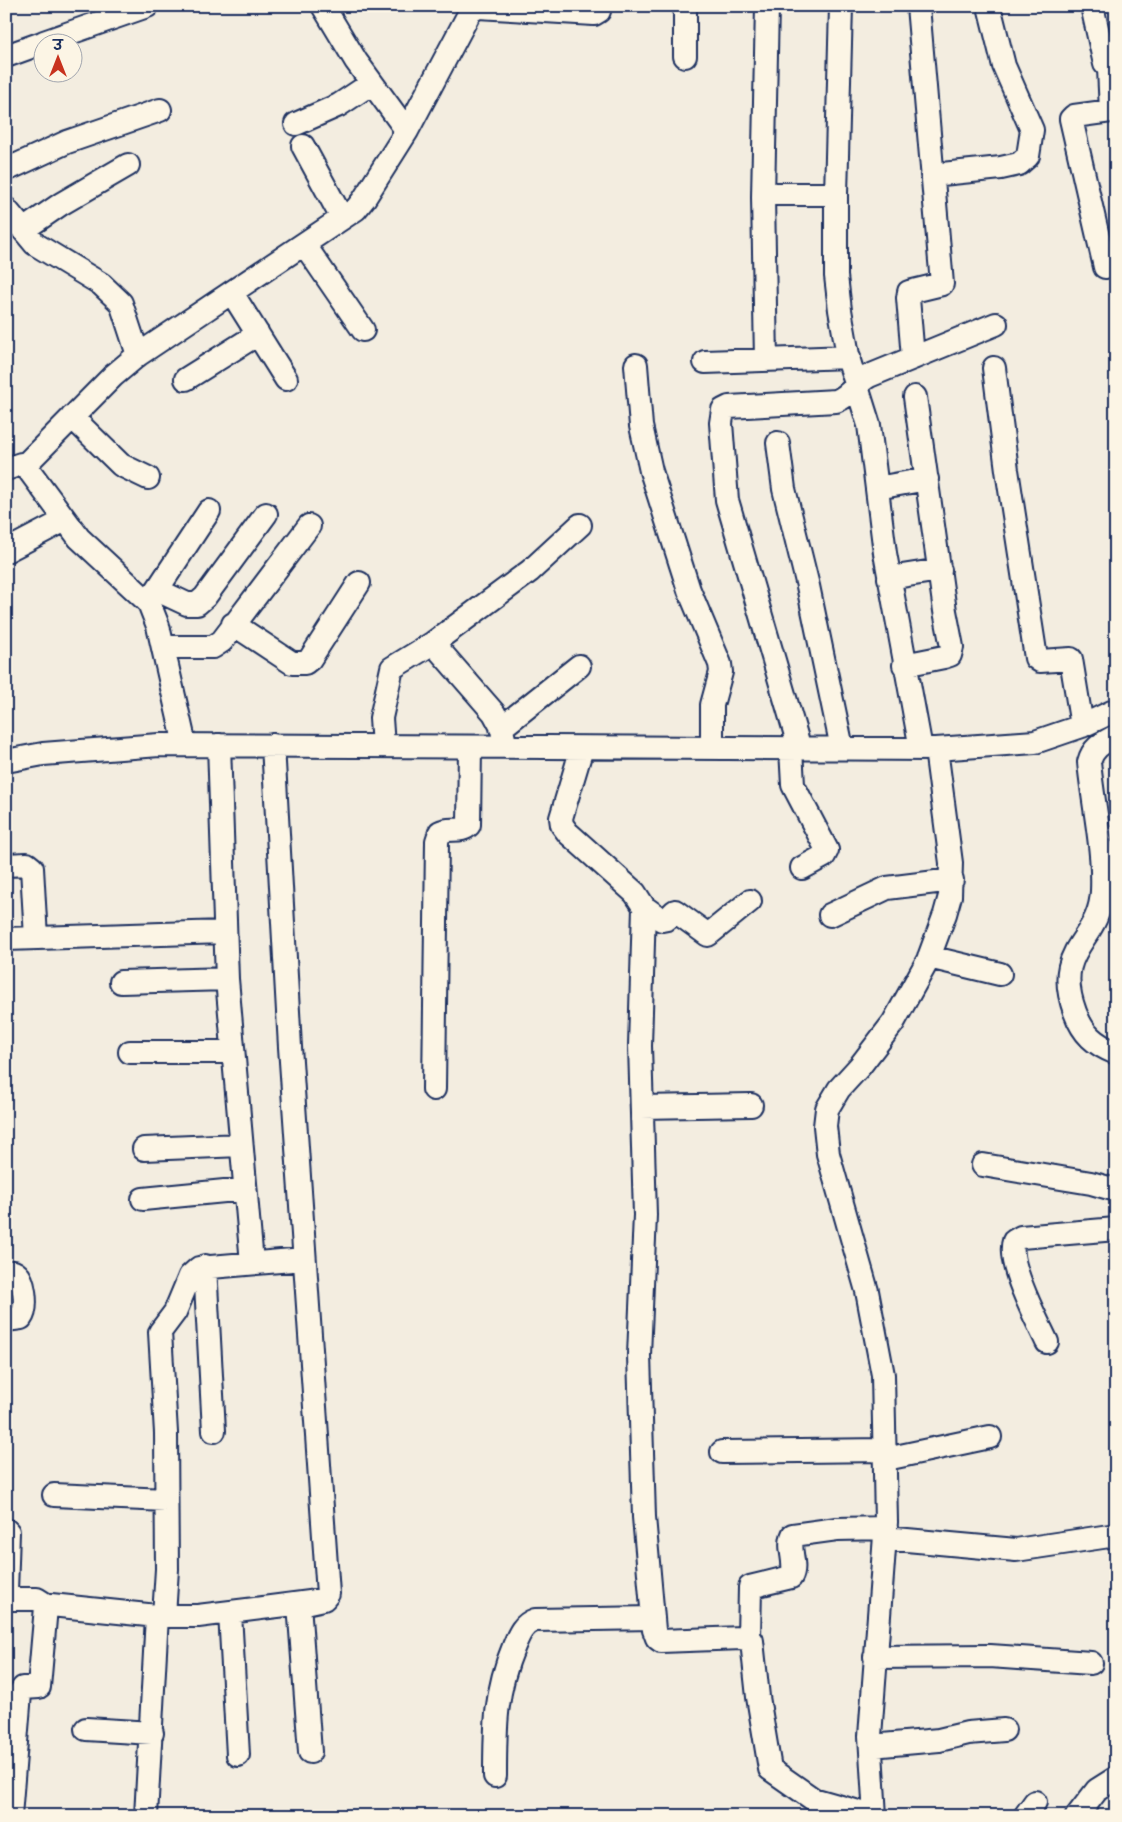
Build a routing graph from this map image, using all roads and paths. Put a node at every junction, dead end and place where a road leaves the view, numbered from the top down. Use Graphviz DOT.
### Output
graph roads {
  1 [pos="147,6"];
  2 [pos="323,6"];
  3 [pos="600,6"];
  4 [pos="685,6"];
  5 [pos="767,6"];
  6 [pos="841,6"];
  7 [pos="918,6"];
  8 [pos="989,6"];
  9 [pos="1092,6"];
  10 [pos="74,32"];
  11 [pos="32,47"];
  12 [pos="6,56"];
  13 [pos="685,56"];
  14 [pos="1112,70"];
  15 [pos="372,83"];
  16 [pos="160,110"];
  17 [pos="296,124"];
  18 [pos="407,131"];
  19 [pos="303,146"];
  20 [pos="128,165"];
  21 [pos="6,170"];
  22 [pos="932,175"];
  23 [pos="764,194"];
  24 [pos="836,194"];
  25 [pos="6,209"];
  26 [pos="342,218"];
  27 [pos="23,230"];
  28 [pos="304,244"];
  29 [pos="1106,267"];
  30 [pos="232,293"];
  31 [pos="996,324"];
  32 [pos="363,330"];
  33 [pos="258,334"];
  34 [pos="138,355"];
  35 [pos="848,357"];
  36 [pos="913,358"];
  37 [pos="766,360"];
  38 [pos="705,362"];
  39 [pos="636,365"];
  40 [pos="994,368"];
  41 [pos="286,379"];
  42 [pos="186,380"];
  43 [pos="857,386"];
  44 [pos="915,397"];
  45 [pos="72,416"];
  46 [pos="778,443"];
  47 [pos="16,467"];
  48 [pos="148,478"];
  49 [pos="927,479"];
  50 [pos="877,488"];
  51 [pos="209,511"];
  52 [pos="266,514"];
  53 [pos="65,520"];
  54 [pos="580,525"];
  55 [pos="309,526"];
  56 [pos="6,551"];
  57 [pos="940,570"];
  58 [pos="889,578"];
  59 [pos="359,583"];
  60 [pos="153,596"];
  61 [pos="233,624"];
  62 [pos="433,643"];
  63 [pos="163,647"];
  64 [pos="904,664"];
  65 [pos="579,666"];
  66 [pos="1116,710"];
  67 [pos="1082,726"];
  68 [pos="1116,736"];
  69 [pos="503,738"];
  70 [pos="185,745"];
  71 [pos="383,746"];
  72 [pos="712,748"];
  73 [pos="842,748"];
  74 [pos="933,754"];
  75 [pos="579,756"];
  76 [pos="793,756"];
  77 [pos="220,757"];
  78 [pos="274,757"];
  79 [pos="470,757"];
  80 [pos="6,761"];
  81 [pos="6,865"];
  82 [pos="802,868"];
  83 [pos="952,880"];
  84 [pos="750,901"];
  85 [pos="644,907"];
  86 [pos="830,915"];
  87 [pos="224,932"];
  88 [pos="36,938"];
  89 [pos="6,939"];
  90 [pos="929,957"];
  91 [pos="1000,974"];
  92 [pos="227,979"];
  93 [pos="121,982"];
  94 [pos="130,1052"];
  95 [pos="234,1052"];
  96 [pos="1116,1053"];
  97 [pos="434,1089"];
  98 [pos="751,1105"];
  99 [pos="642,1107"];
  100 [pos="241,1145"];
  101 [pos="144,1149"];
  102 [pos="983,1165"];
  103 [pos="245,1189"];
  104 [pos="1116,1190"];
  105 [pos="144,1199"];
  106 [pos="1116,1228"];
  107 [pos="304,1259"];
  108 [pos="252,1263"];
  109 [pos="206,1266"];
  110 [pos="6,1272"];
  111 [pos="6,1320"];
  112 [pos="1047,1342"];
  113 [pos="214,1431"];
  114 [pos="990,1437"];
  115 [pos="722,1452"];
  116 [pos="886,1454"];
  117 [pos="54,1495"];
  118 [pos="166,1500"];
  119 [pos="6,1530"];
  120 [pos="885,1533"];
  121 [pos="1116,1535"];
  122 [pos="6,1594"];
  123 [pos="300,1604"];
  124 [pos="48,1606"];
  125 [pos="230,1613"];
  126 [pos="161,1616"];
  127 [pos="653,1618"];
  128 [pos="749,1638"];
  129 [pos="875,1657"];
  130 [pos="1091,1663"];
  131 [pos="86,1729"];
  132 [pos="1004,1730"];
  133 [pos="152,1733"];
  134 [pos="871,1746"];
  135 [pos="310,1752"];
  136 [pos="238,1755"];
  137 [pos="495,1776"];
  138 [pos="1116,1778"];
  139 [pos="10,1816"];
  140 [pos="146,1816"];
  141 [pos="874,1816"];
  142 [pos="1078,1816"];
  1 -- 10 [label="street"];
  2 -- 15 [label="street"];
  3 -- 18 [label="street"];
  4 -- 13 [label="street"];
  5 -- 23 [label="street"];
  6 -- 24 [label="street"];
  7 -- 22 [label="street"];
  8 -- 22 [label="street"];
  9 -- 14 [label="street"];
  11 -- 12 [label="street"];
  14 -- 29 [label="street"];
  15 -- 17 [label="street"];
  15 -- 18 [label="street"];
  16 -- 21 [label="street"];
  18 -- 26 [label="street"];
  19 -- 26 [label="street"];
  20 -- 27 [label="street"];
  22 -- 36 [label="street"];
  23 -- 24 [label="street"];
  23 -- 37 [label="street"];
  24 -- 35 [label="street"];
  25 -- 27 [label="street"];
  26 -- 28 [label="street"];
  27 -- 34 [label="street"];
  28 -- 30 [label="street"];
  28 -- 32 [label="street"];
  30 -- 33 [label="street"];
  30 -- 34 [label="street"];
  31 -- 36 [label="street"];
  33 -- 41 [label="street"];
  33 -- 42 [label="street"];
  34 -- 45 [label="street"];
  35 -- 37 [label="street"];
  35 -- 43 [label="street"];
  36 -- 43 [label="street"];
  37 -- 38 [label="street"];
  39 -- 72 [label="street"];
  40 -- 67 [label="street"];
  43 -- 50 [label="street"];
  43 -- 76 [label="street"];
  44 -- 49 [label="street"];
  45 -- 47 [label="street"];
  45 -- 48 [label="street"];
  46 -- 73 [label="street"];
  47 -- 53 [label="street"];
  49 -- 50 [label="street"];
  49 -- 57 [label="street"];
  50 -- 58 [label="street"];
  51 -- 60 [label="street"];
  52 -- 60 [label="street"];
  53 -- 56 [label="street"];
  53 -- 60 [label="street"];
  54 -- 62 [label="street"];
  55 -- 61 [label="street"];
  57 -- 58 [label="street"];
  57 -- 64 [label="street"];
  58 -- 64 [label="street"];
  59 -- 61 [label="street"];
  60 -- 63 [label="street"];
  61 -- 63 [label="street"];
  62 -- 69 [label="street"];
  62 -- 71 [label="street"];
  63 -- 70 [label="street"];
  64 -- 74 [label="street"];
  65 -- 69 [label="street"];
  66 -- 67 [label="street"];
  67 -- 74 [label="street"];
  68 -- 96 [label="street"];
  69 -- 75 [label="street"];
  69 -- 79 [label="street"];
  70 -- 77 [label="street"];
  70 -- 80 [label="street"];
  71 -- 78 [label="street"];
  71 -- 79 [label="street"];
  72 -- 75 [label="street"];
  72 -- 76 [label="street"];
  73 -- 74 [label="street"];
  73 -- 76 [label="street"];
  74 -- 83 [label="street"];
  75 -- 85 [label="street"];
  76 -- 82 [label="street"];
  77 -- 78 [label="street"];
  77 -- 87 [label="street"];
  78 -- 107 [label="street"];
  79 -- 97 [label="street"];
  81 -- 88 [label="street"];
  83 -- 86 [label="street"];
  83 -- 90 [label="street"];
  84 -- 85 [label="street"];
  85 -- 99 [label="street"];
  87 -- 88 [label="street"];
  87 -- 92 [label="street"];
  88 -- 89 [label="street"];
  90 -- 91 [label="street"];
  90 -- 116 [label="street"];
  92 -- 93 [label="street"];
  92 -- 95 [label="street"];
  94 -- 95 [label="street"];
  95 -- 100 [label="street"];
  98 -- 99 [label="street"];
  99 -- 127 [label="street"];
  100 -- 101 [label="street"];
  100 -- 103 [label="street"];
  102 -- 104 [label="street"];
  103 -- 105 [label="street"];
  103 -- 108 [label="street"];
  106 -- 112 [label="street"];
  107 -- 108 [label="street"];
  107 -- 123 [label="street"];
  108 -- 109 [label="street"];
  109 -- 113 [label="street"];
  109 -- 118 [label="street"];
  110 -- 111 [label="street"];
  114 -- 116 [label="street"];
  115 -- 116 [label="street"];
  116 -- 120 [label="street"];
  117 -- 118 [label="street"];
  118 -- 126 [label="street"];
  119 -- 122 [label="street"];
  120 -- 121 [label="street"];
  120 -- 128 [label="street"];
  120 -- 129 [label="street"];
  122 -- 124 [label="street"];
  123 -- 125 [label="street"];
  123 -- 135 [label="street"];
  124 -- 126 [label="street"];
  124 -- 139 [label="street"];
  125 -- 126 [label="street"];
  125 -- 136 [label="street"];
  126 -- 133 [label="street"];
  127 -- 128 [label="street"];
  127 -- 137 [label="street"];
  128 -- 141 [label="street"];
  129 -- 130 [label="street"];
  129 -- 134 [label="street"];
  131 -- 133 [label="street"];
  132 -- 134 [label="street"];
  133 -- 140 [label="street"];
  134 -- 141 [label="street"];
  138 -- 142 [label="street"];
}
